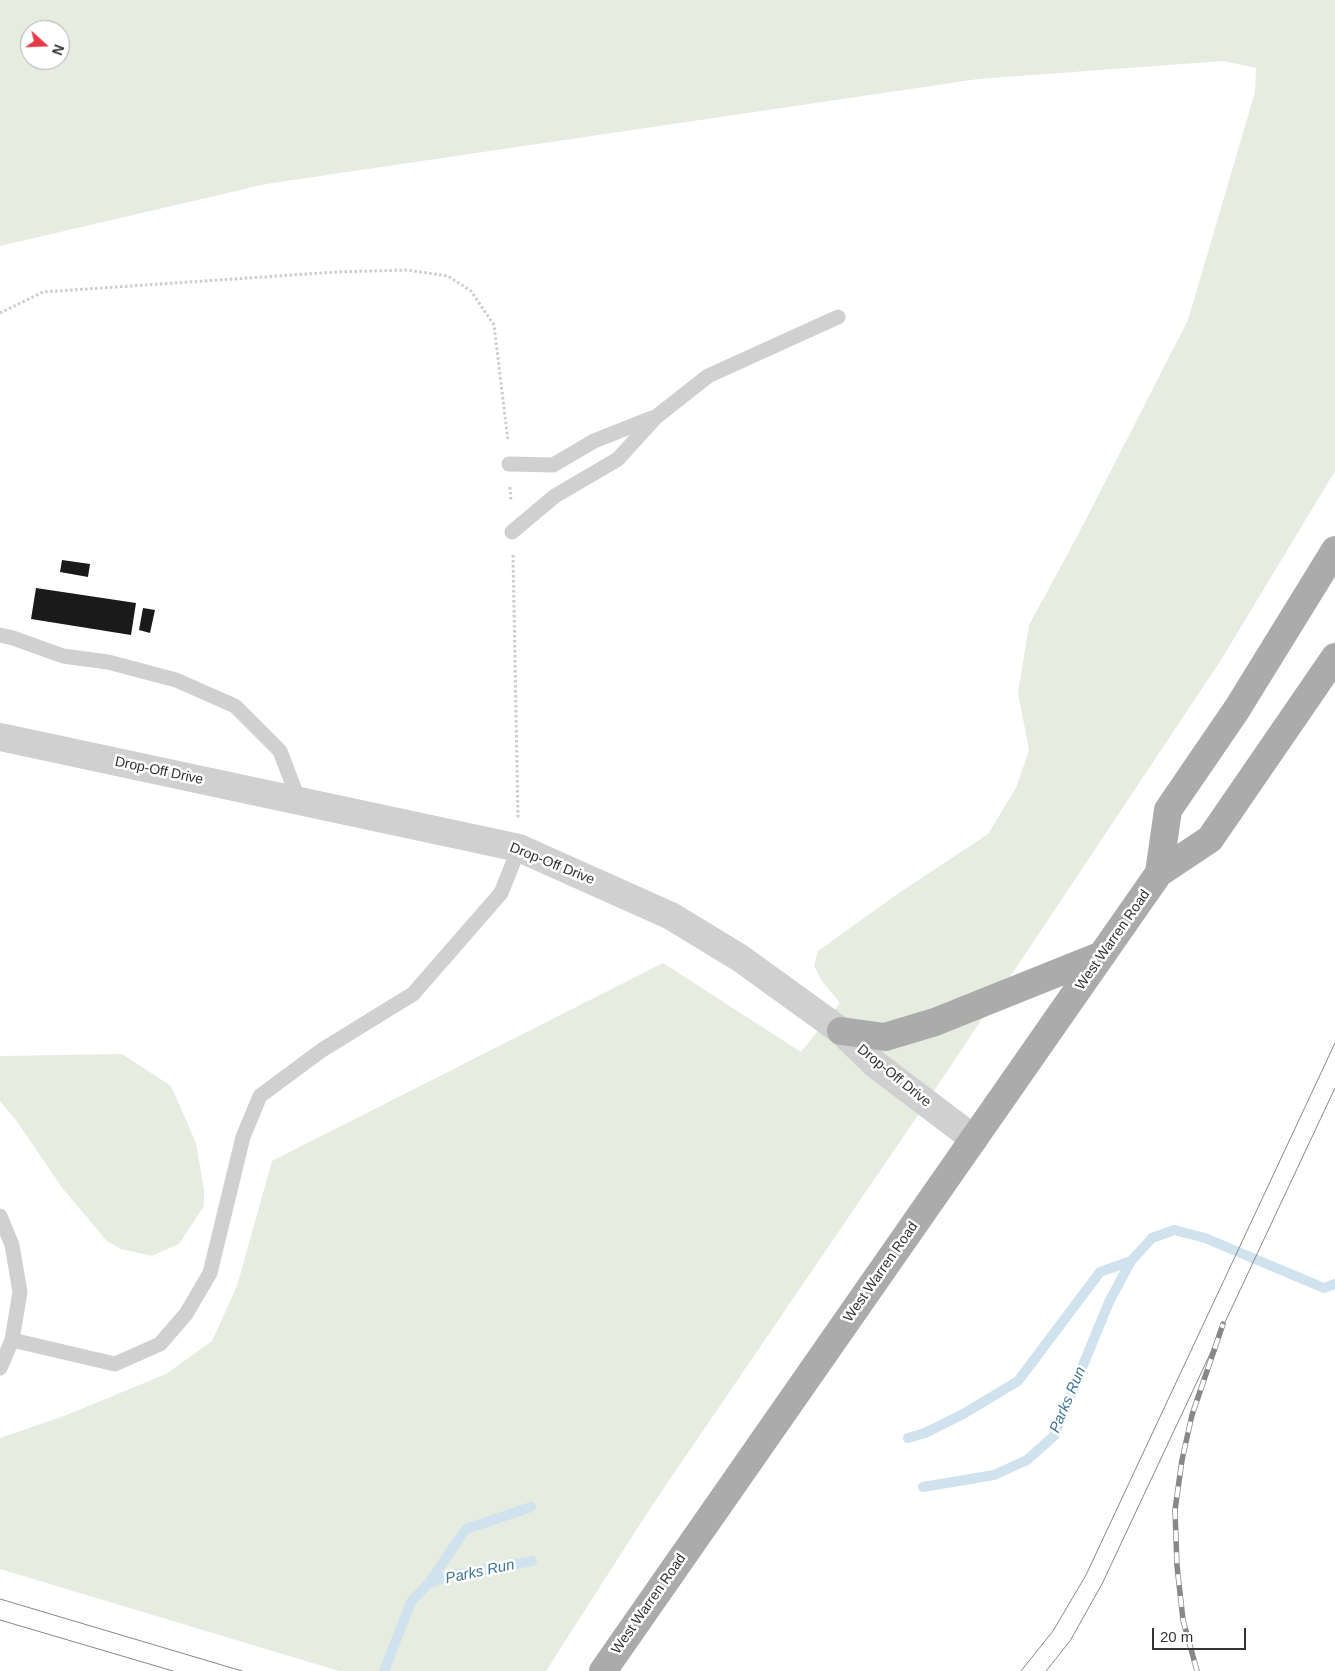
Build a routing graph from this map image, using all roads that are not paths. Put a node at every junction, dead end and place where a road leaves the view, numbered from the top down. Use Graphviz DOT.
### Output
graph roads {
  1 [pos="838,317"];
  2 [pos="656,417"];
  3 [pos="509,464"];
  4 [pos="512,532"];
  5 [pos="1335,550"];
  6 [pos="0,635"];
  7 [pos="1335,657"];
  8 [pos="0,738"];
  9 [pos="299,801"];
  10 [pos="519,848"];
  11 [pos="1159,873"];
  12 [pos="1102,955"];
  13 [pos="841,1031"];
  14 [pos="974,1139"];
  15 [pos="0,1216"];
  16 [pos="12,1340"];
  17 [pos="0,1368"];
  18 [pos="603,1671"];
  1 -- 2 [label="lane"];
  2 -- 3 [label="lane"];
  2 -- 4 [label="lane"];
  5 -- 11 [label="main road, West Warren Road"];
  6 -- 9 [label="lane"];
  7 -- 11 [label="main road, West Warren Road"];
  8 -- 9 [label="street, Drop-Off Drive"];
  9 -- 10 [label="street, Drop-Off Drive"];
  10 -- 13 [label="street, Drop-Off Drive"];
  10 -- 16 [label="lane"];
  11 -- 12 [label="main road, West Warren Road"];
  12 -- 13 [label="main road"];
  12 -- 14 [label="main road, West Warren Road"];
  13 -- 14 [label="street, Drop-Off Drive"];
  14 -- 18 [label="main road, West Warren Road"];
  15 -- 16 [label="lane"];
  16 -- 17 [label="lane"];
}
